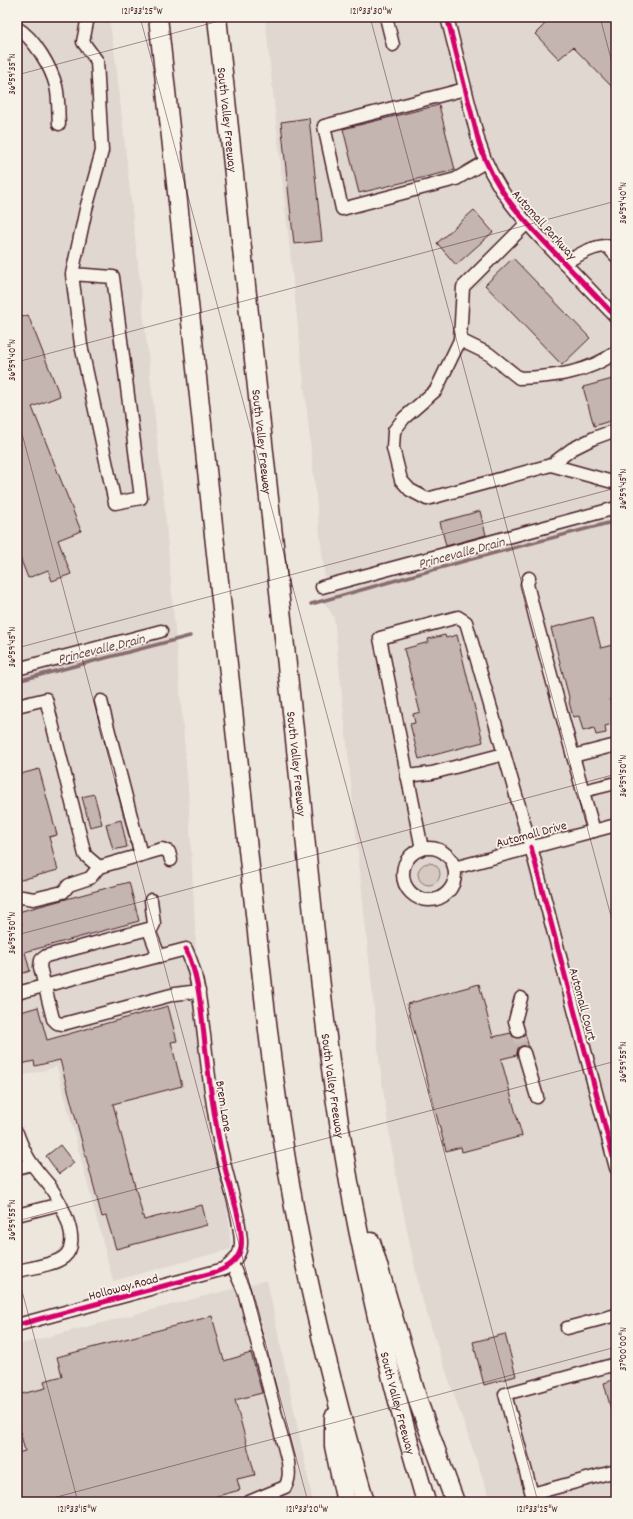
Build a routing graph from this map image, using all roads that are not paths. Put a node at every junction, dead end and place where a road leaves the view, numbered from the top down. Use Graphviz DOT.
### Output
graph roads {
  1 [pos="88,17"];
  2 [pos="158,17"];
  3 [pos="218,17"];
  4 [pos="386,17"];
  5 [pos="447,17"];
  6 [pos="17,28"];
  7 [pos="393,45"];
  8 [pos="465,89"];
  9 [pos="59,124"];
  10 [pos="485,162"];
  11 [pos="527,223"];
  12 [pos="616,238"];
  13 [pos="603,246"];
  14 [pos="616,256"];
  15 [pos="564,262"];
  16 [pos="72,274"];
  17 [pos="616,317"];
  18 [pos="460,340"];
  19 [pos="616,352"];
  20 [pos="616,430"];
  21 [pos="551,465"];
  22 [pos="616,483"];
  23 [pos="616,508"];
  24 [pos="529,578"];
  25 [pos="322,587"];
  26 [pos="161,631"];
  27 [pos="17,669"];
  28 [pos="101,701"];
  29 [pos="17,706"];
  30 [pos="616,745"];
  31 [pos="504,754"];
  32 [pos="573,756"];
  33 [pos="408,776"];
  34 [pos="616,783"];
  35 [pos="583,791"];
  36 [pos="616,825"];
  37 [pos="594,831"];
  38 [pos="531,847"];
  39 [pos="422,849"];
  40 [pos="141,855"];
  41 [pos="171,860"];
  42 [pos="99,867"];
  43 [pos="454,868"];
  44 [pos="17,898"];
  45 [pos="151,900"];
  46 [pos="149,930"];
  47 [pos="159,956"];
  48 [pos="45,986"];
  49 [pos="199,991"];
  50 [pos="17,993"];
  51 [pos="521,998"];
  52 [pos="518,1031"];
  53 [pos="524,1053"];
  54 [pos="537,1097"];
  55 [pos="17,1133"];
  56 [pos="342,1141"];
  57 [pos="32,1164"];
  58 [pos="17,1168"];
  59 [pos="616,1168"];
  60 [pos="60,1204"];
  61 [pos="17,1215"];
  62 [pos="232,1264"];
  63 [pos="17,1271"];
  64 [pos="615,1318"];
  65 [pos="17,1325"];
  66 [pos="567,1328"];
  67 [pos="616,1364"];
  68 [pos="333,1388"];
  69 [pos="616,1471"];
  70 [pos="533,1498"];
  71 [pos="249,1502"];
  72 [pos="346,1502"];
  73 [pos="365,1502"];
  74 [pos="426,1502"];
  75 [pos="455,1502"];
  1 -- 16 [label="street"];
  2 -- 68 [label="highway"];
  3 -- 56 [label="highway, South Valley Freeway"];
  4 -- 7 [label="street"];
  5 -- 8 [label="street, Automall Parkway"];
  6 -- 9 [label="street"];
  8 -- 10 [label="street, Automall Parkway"];
  8 -- 10 [label="street"];
  10 -- 11 [label="street, Automall Parkway"];
  11 -- 15 [label="street, Automall Parkway"];
  11 -- 18 [label="street"];
  12 -- 13 [label="street"];
  13 -- 14 [label="street"];
  13 -- 15 [label="street"];
  15 -- 17 [label="street, Automall Parkway"];
  16 -- 16 [label="street"];
  18 -- 19 [label="street"];
  18 -- 21 [label="street"];
  20 -- 21 [label="street"];
  21 -- 22 [label="street"];
  23 -- 25 [label="street"];
  24 -- 32 [label="street"];
  26 -- 27 [label="street"];
  28 -- 40 [label="street"];
  29 -- 42 [label="street"];
  30 -- 32 [label="street"];
  31 -- 33 [label="street"];
  31 -- 33 [label="street, Automall Court"];
  31 -- 38 [label="street, Automall Court"];
  32 -- 35 [label="street"];
  33 -- 39 [label="street"];
  34 -- 35 [label="street"];
  35 -- 37 [label="street"];
  36 -- 37 [label="street, Automall Drive"];
  37 -- 38 [label="street, Automall Drive"];
  38 -- 43 [label="street, Automall Drive"];
  38 -- 59 [label="street, Automall Court"];
  39 -- 43 [label="street"];
  39 -- 43 [label="street"];
  40 -- 41 [label="street"];
  40 -- 42 [label="street"];
  42 -- 44 [label="street"];
  45 -- 46 [label="street"];
  46 -- 47 [label="street"];
  46 -- 48 [label="street"];
  47 -- 48 [label="street"];
  47 -- 49 [label="street, Brem Lane"];
  48 -- 49 [label="street"];
  48 -- 50 [label="street"];
  49 -- 62 [label="street, Brem Lane"];
  51 -- 52 [label="street"];
  53 -- 54 [label="street"];
  55 -- 57 [label="street"];
  56 -- 74 [label="highway, South Valley Freeway"];
  56 -- 75 [label="highway"];
  57 -- 58 [label="street"];
  57 -- 60 [label="street"];
  60 -- 61 [label="street"];
  60 -- 63 [label="street"];
  62 -- 65 [label="street, Holloway Road"];
  62 -- 71 [label="street"];
  64 -- 66 [label="street"];
  67 -- 70 [label="street"];
  68 -- 72 [label="highway"];
  68 -- 73 [label="highway"];
  69 -- 70 [label="street"];
}
